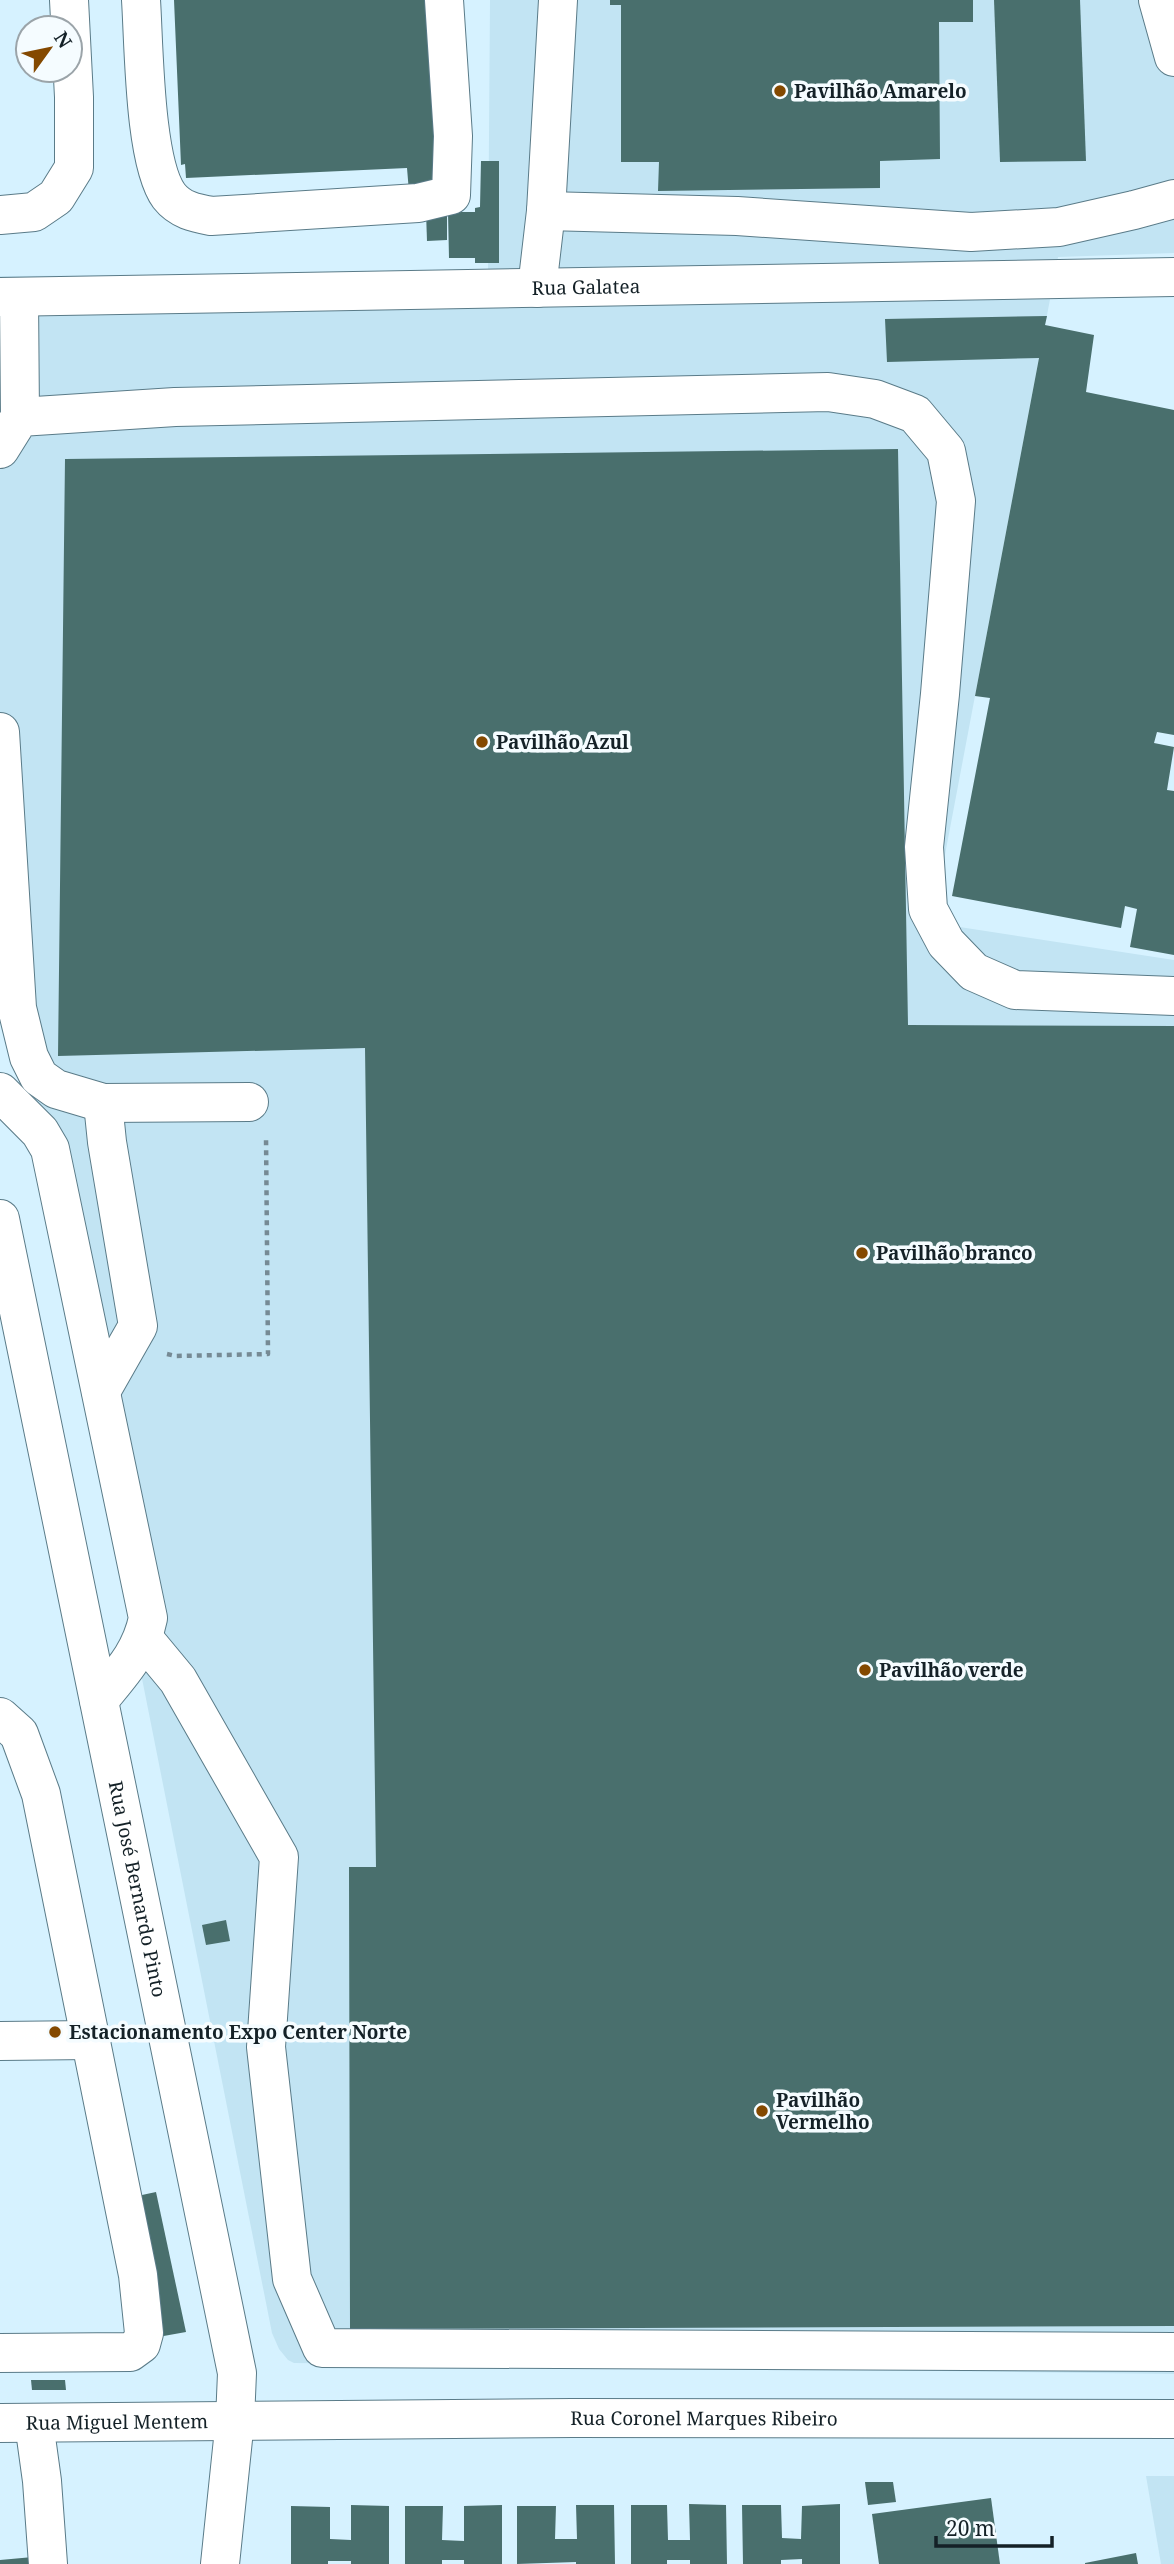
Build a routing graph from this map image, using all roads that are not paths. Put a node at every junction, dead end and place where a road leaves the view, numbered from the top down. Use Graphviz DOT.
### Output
graph roads {
  1 [pos="69,0"];
  2 [pos="141,0"];
  3 [pos="444,0"];
  4 [pos="558,0"];
  5 [pos="1158,0"];
  6 [pos="1174,57"];
  7 [pos="1174,199"];
  8 [pos="0,205"];
  9 [pos="546,212"];
  10 [pos="0,215"];
  11 [pos="1174,277"];
  12 [pos="537,288"];
  13 [pos="9,297"];
  14 [pos="20,417"];
  15 [pos="0,449"];
  16 [pos="0,732"];
  17 [pos="4,867"];
  18 [pos="1174,996"];
  19 [pos="0,1093"];
  20 [pos="249,1102"];
  21 [pos="103,1103"];
  22 [pos="0,1219"];
  23 [pos="8,1291"];
  24 [pos="101,1391"];
  25 [pos="144,1639"];
  26 [pos="99,1700"];
  27 [pos="0,1717"];
  28 [pos="90,2040"];
  29 [pos="0,2041"];
  30 [pos="1174,2352"];
  31 [pos="0,2353"];
  32 [pos="1174,2419"];
  33 [pos="235,2420"];
  34 [pos="17,2423"];
  35 [pos="48,2564"];
  36 [pos="220,2564"];
  1 -- 10 [label="street"];
  2 -- 3 [label="street"];
  4 -- 9 [label="street"];
  5 -- 6 [label="street"];
  7 -- 9 [label="street"];
  8 -- 10 [label="street"];
  9 -- 12 [label="street"];
  11 -- 12 [label="street, Rua Galatea"];
  12 -- 13 [label="street, Rua Galatea"];
  13 -- 14 [label="street"];
  14 -- 15 [label="street"];
  14 -- 18 [label="street"];
  16 -- 17 [label="street"];
  17 -- 21 [label="street"];
  19 -- 24 [label="street"];
  20 -- 21 [label="street"];
  21 -- 24 [label="street"];
  22 -- 23 [label="street, Rua José Bernardo Pinto"];
  23 -- 26 [label="street, Rua José Bernardo Pinto"];
  24 -- 25 [label="street"];
  25 -- 26 [label="street"];
  25 -- 30 [label="street"];
  26 -- 33 [label="street, Rua José Bernardo Pinto"];
  27 -- 28 [label="street"];
  28 -- 29 [label="street"];
  28 -- 31 [label="street"];
  32 -- 33 [label="street, Rua Coronel Marques Ribeiro"];
  33 -- 34 [label="street, Rua Miguel Mentem"];
  33 -- 36 [label="street, Rua José Bernardo Pinto"];
  34 -- 35 [label="street"];
}
